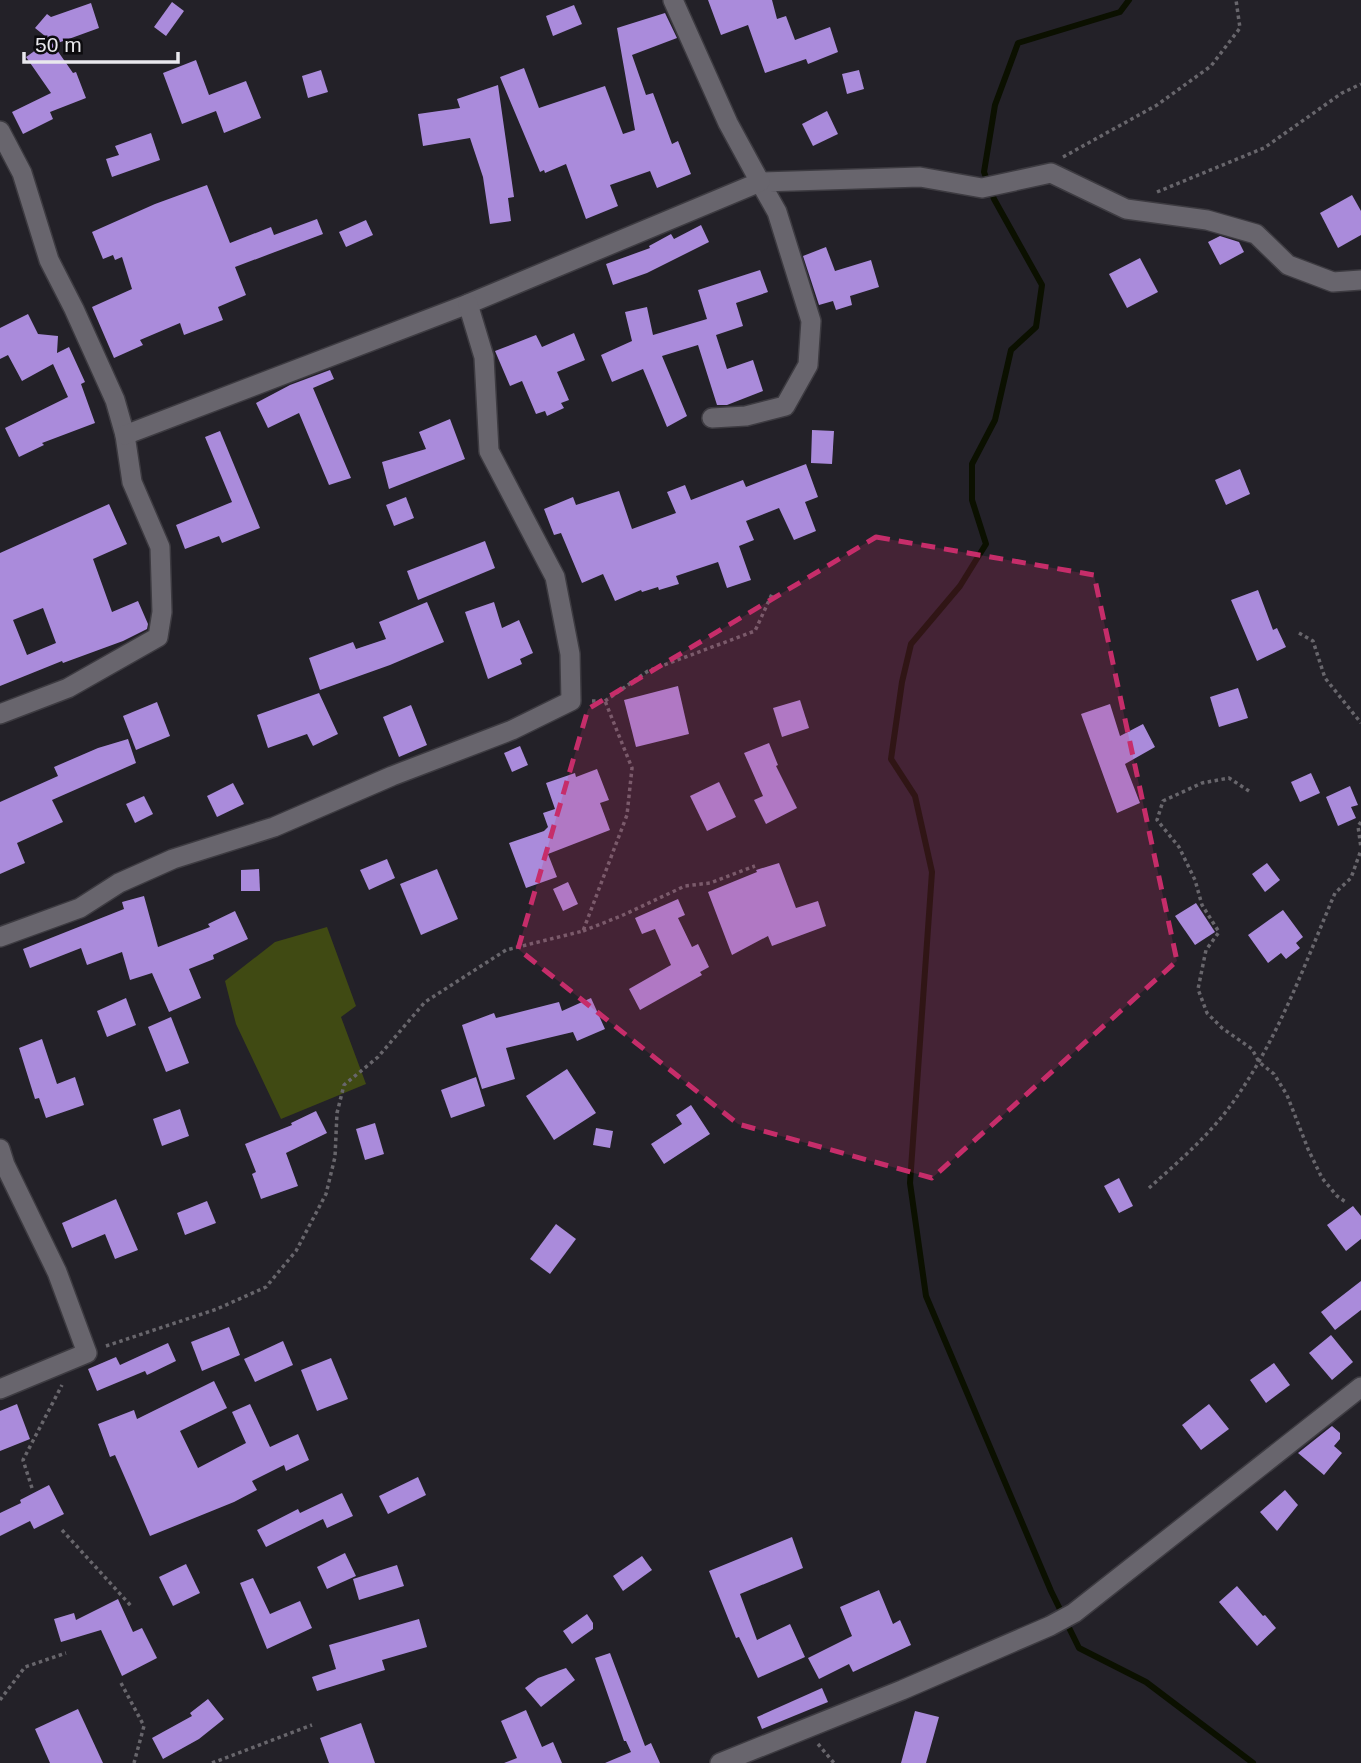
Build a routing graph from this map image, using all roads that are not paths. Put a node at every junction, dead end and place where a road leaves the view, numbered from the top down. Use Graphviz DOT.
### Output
graph roads {
  1 [pos="673,0"];
  2 [pos="0,131"];
  3 [pos="760,182"];
  4 [pos="1361,280"];
  5 [pos="468,304"];
  6 [pos="712,418"];
  7 [pos="125,435"];
  8 [pos="0,714"];
  9 [pos="0,937"];
  10 [pos="0,1149"];
  11 [pos="1361,1387"];
  12 [pos="0,1389"];
  13 [pos="720,1763"];
  1 -- 3 [label="street"];
  2 -- 7 [label="street"];
  3 -- 4 [label="street"];
  3 -- 5 [label="street"];
  3 -- 6 [label="street"];
  5 -- 7 [label="street"];
  5 -- 9 [label="street"];
  7 -- 8 [label="street"];
  10 -- 12 [label="street"];
  11 -- 13 [label="street"];
}
